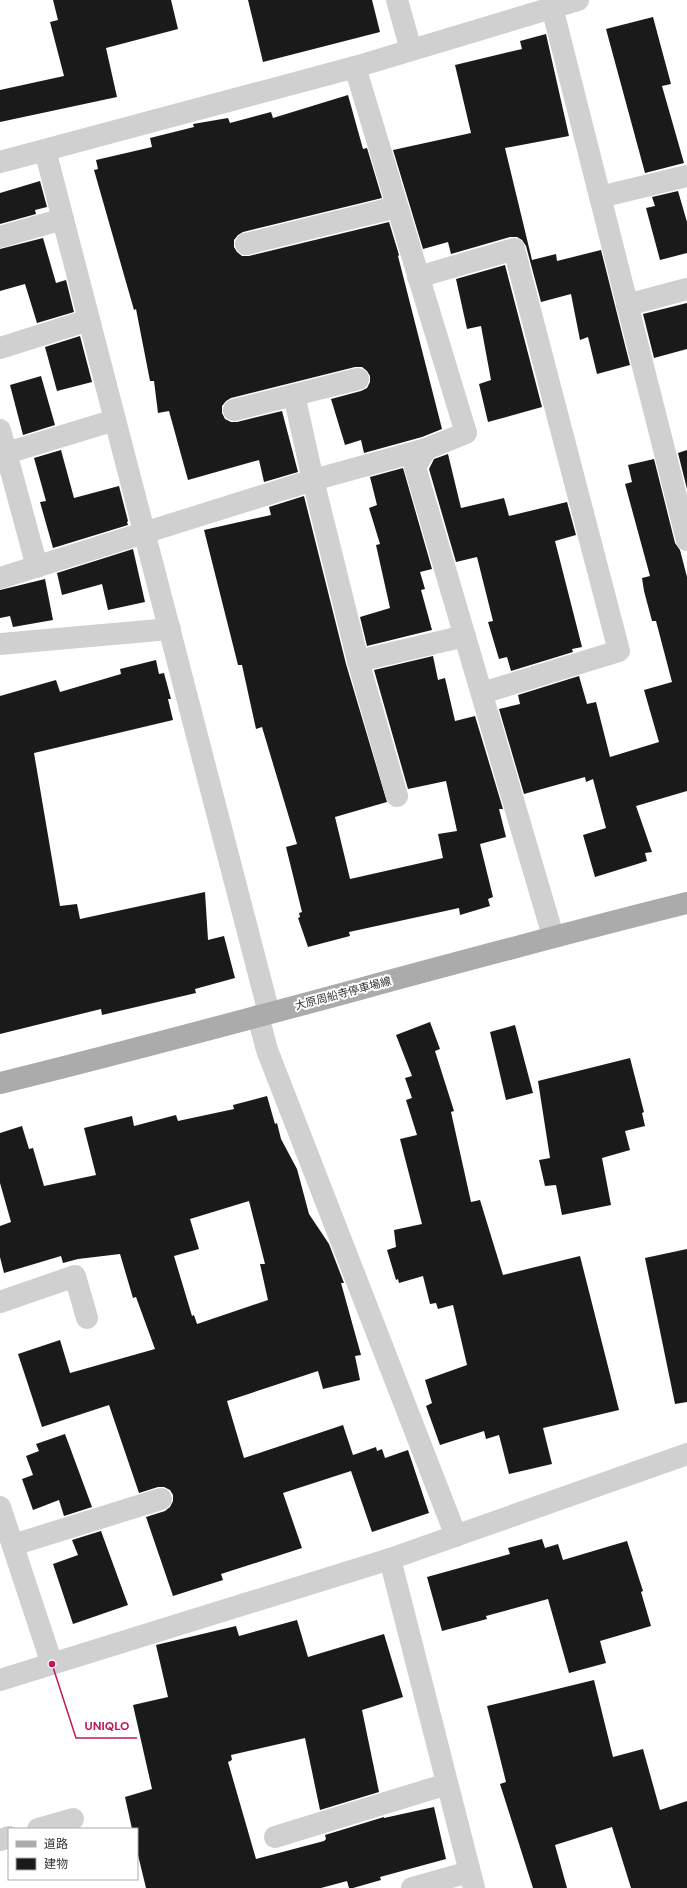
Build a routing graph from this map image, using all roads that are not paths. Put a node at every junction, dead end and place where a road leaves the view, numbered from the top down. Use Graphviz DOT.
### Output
graph roads {
  1 [pos="397,0"];
  2 [pos="578,0"];
  3 [pos="552,7"];
  4 [pos="411,50"];
  5 [pos="355,67"];
  6 [pos="45,150"];
  7 [pos="0,162"];
  8 [pos="687,176"];
  9 [pos="600,198"];
  10 [pos="397,207"];
  11 [pos="63,219"];
  12 [pos="0,237"];
  13 [pos="246,244"];
  14 [pos="418,277"];
  15 [pos="687,289"];
  16 [pos="627,305"];
  17 [pos="89,320"];
  18 [pos="0,348"];
  19 [pos="358,379"];
  20 [pos="294,395"];
  21 [pos="234,410"];
  22 [pos="115,420"];
  23 [pos="0,430"];
  24 [pos="426,449"];
  25 [pos="3,454"];
  26 [pos="678,468"];
  27 [pos="313,480"];
  28 [pos="145,533"];
  29 [pos="687,540"];
  30 [pos="37,567"];
  31 [pos="0,578"];
  32 [pos="170,629"];
  33 [pos="466,636"];
  34 [pos="0,644"];
  35 [pos="358,661"];
  36 [pos="482,693"];
  37 [pos="397,796"];
  38 [pos="687,903"];
  39 [pos="553,936"];
  40 [pos="264,1014"];
  41 [pos="0,1083"];
  42 [pos="0,1302"];
  43 [pos="87,1318"];
  44 [pos="687,1454"];
  45 [pos="161,1499"];
  46 [pos="0,1507"];
  47 [pos="456,1536"];
  48 [pos="12,1545"];
  49 [pos="390,1559"];
  50 [pos="52,1664"];
  51 [pos="0,1680"];
  52 [pos="447,1784"];
  53 [pos="72,1819"];
  54 [pos="41,1828"];
  55 [pos="275,1837"];
  56 [pos="472,1880"];
  57 [pos="412,1888"];
  1 -- 4 [label="street"];
  2 -- 3 [label="street"];
  3 -- 4 [label="street"];
  3 -- 9 [label="street"];
  4 -- 5 [label="street"];
  5 -- 6 [label="street"];
  5 -- 10 [label="street"];
  6 -- 7 [label="street"];
  6 -- 11 [label="street"];
  8 -- 9 [label="street"];
  9 -- 16 [label="street"];
  10 -- 13 [label="street"];
  10 -- 14 [label="street"];
  11 -- 12 [label="street"];
  11 -- 17 [label="street"];
  14 -- 24 [label="street"];
  14 -- 36 [label="street"];
  15 -- 16 [label="street"];
  16 -- 26 [label="street"];
  17 -- 18 [label="street"];
  17 -- 22 [label="street"];
  19 -- 20 [label="street"];
  20 -- 21 [label="street"];
  20 -- 27 [label="street"];
  22 -- 25 [label="street"];
  22 -- 28 [label="street"];
  23 -- 25 [label="street"];
  24 -- 27 [label="street"];
  24 -- 33 [label="street"];
  25 -- 30 [label="street"];
  26 -- 29 [label="street"];
  27 -- 28 [label="street"];
  27 -- 35 [label="street"];
  28 -- 30 [label="street"];
  28 -- 32 [label="street"];
  30 -- 31 [label="street"];
  32 -- 34 [label="street"];
  32 -- 40 [label="street"];
  33 -- 35 [label="street"];
  33 -- 36 [label="street"];
  35 -- 37 [label="street"];
  36 -- 39 [label="street"];
  38 -- 39 [label="main road, 大原周船寺停車場線"];
  39 -- 40 [label="main road, 大原周船寺停車場線"];
  40 -- 41 [label="main road, 大原周船寺停車場線"];
  40 -- 47 [label="street"];
  42 -- 43 [label="street"];
  44 -- 47 [label="street"];
  45 -- 48 [label="street"];
  46 -- 48 [label="street"];
  47 -- 49 [label="street"];
  48 -- 50 [label="street"];
  49 -- 50 [label="street"];
  49 -- 52 [label="street"];
  50 -- 51 [label="street"];
  52 -- 55 [label="street"];
  52 -- 56 [label="street"];
  53 -- 54 [label="street"];
  56 -- 57 [label="street"];
}
